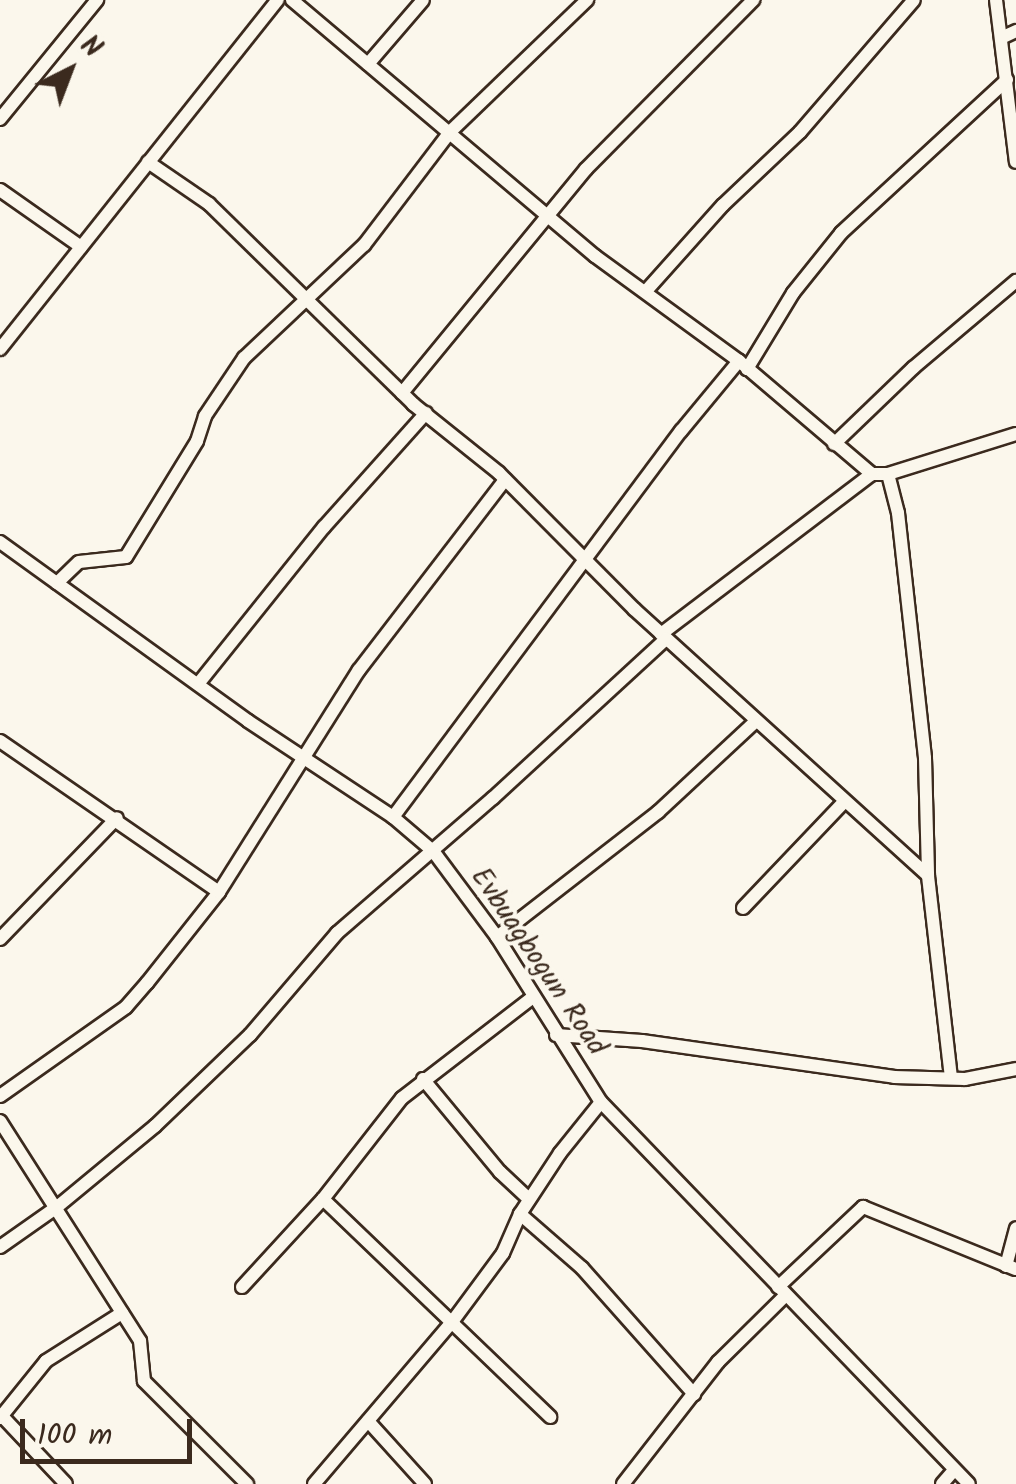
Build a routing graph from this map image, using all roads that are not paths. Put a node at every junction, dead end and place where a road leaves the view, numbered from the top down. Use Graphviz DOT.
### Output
graph roads {
  1 [pos="98,0"];
  2 [pos="278,0"];
  3 [pos="292,0"];
  4 [pos="423,0"];
  5 [pos="587,0"];
  6 [pos="753,0"];
  7 [pos="914,0"];
  8 [pos="996,0"];
  9 [pos="1016,31"];
  10 [pos="1001,38"];
  11 [pos="368,64"];
  12 [pos="1007,80"];
  13 [pos="0,119"];
  14 [pos="451,131"];
  15 [pos="1015,149"];
  16 [pos="148,162"];
  17 [pos="1016,162"];
  18 [pos="0,190"];
  19 [pos="548,217"];
  20 [pos="81,247"];
  21 [pos="1016,282"];
  22 [pos="646,291"];
  23 [pos="308,300"];
  24 [pos="0,349"];
  25 [pos="743,365"];
  26 [pos="402,393"];
  27 [pos="426,413"];
  28 [pos="1016,434"];
  29 [pos="834,444"];
  30 [pos="872,474"];
  31 [pos="888,474"];
  32 [pos="505,480"];
  33 [pos="0,542"];
  34 [pos="584,560"];
  35 [pos="57,583"];
  36 [pos="664,637"];
  37 [pos="198,684"];
  38 [pos="756,722"];
  39 [pos="0,740"];
  40 [pos="306,758"];
  41 [pos="843,803"];
  42 [pos="393,817"];
  43 [pos="117,818"];
  44 [pos="433,851"];
  45 [pos="928,876"];
  46 [pos="218,892"];
  47 [pos="743,908"];
  48 [pos="1,935"];
  49 [pos="496,937"];
  50 [pos="532,996"];
  51 [pos="556,1035"];
  52 [pos="1016,1069"];
  53 [pos="951,1078"];
  54 [pos="423,1079"];
  55 [pos="0,1096"];
  56 [pos="601,1102"];
  57 [pos="0,1121"];
  58 [pos="323,1199"];
  59 [pos="530,1199"];
  60 [pos="57,1207"];
  61 [pos="520,1214"];
  62 [pos="1016,1228"];
  63 [pos="0,1247"];
  64 [pos="1011,1268"];
  65 [pos="242,1287"];
  66 [pos="782,1291"];
  67 [pos="122,1314"];
  68 [pos="452,1322"];
  69 [pos="694,1394"];
  70 [pos="1,1417"];
  71 [pos="550,1417"];
  72 [pos="368,1421"];
  73 [pos="954,1470"];
  74 [pos="66,1484"];
  75 [pos="247,1484"];
  76 [pos="314,1484"];
  77 [pos="425,1484"];
  78 [pos="623,1484"];
  79 [pos="942,1484"];
  80 [pos="969,1484"];
  1 -- 13 [label="street"];
  2 -- 16 [label="street"];
  3 -- 11 [label="street"];
  4 -- 11 [label="street"];
  5 -- 14 [label="street"];
  6 -- 19 [label="street"];
  7 -- 22 [label="street"];
  8 -- 10 [label="street"];
  9 -- 10 [label="street"];
  10 -- 12 [label="street"];
  11 -- 14 [label="street"];
  12 -- 15 [label="street"];
  12 -- 25 [label="street"];
  14 -- 19 [label="street"];
  14 -- 23 [label="street"];
  15 -- 17 [label="street"];
  16 -- 20 [label="street"];
  16 -- 23 [label="street"];
  18 -- 20 [label="street"];
  19 -- 22 [label="street"];
  19 -- 26 [label="street"];
  20 -- 24 [label="street"];
  21 -- 29 [label="street"];
  22 -- 25 [label="street"];
  23 -- 26 [label="street"];
  23 -- 35 [label="street"];
  25 -- 29 [label="street"];
  25 -- 34 [label="street"];
  26 -- 27 [label="street"];
  27 -- 32 [label="street"];
  27 -- 37 [label="street"];
  28 -- 31 [label="street"];
  29 -- 30 [label="street"];
  30 -- 31 [label="street"];
  30 -- 36 [label="street"];
  31 -- 45 [label="street"];
  32 -- 34 [label="street"];
  32 -- 40 [label="street"];
  33 -- 35 [label="street, Evbuagbogun Road"];
  34 -- 36 [label="street"];
  34 -- 42 [label="street"];
  35 -- 37 [label="street, Evbuagbogun Road"];
  36 -- 38 [label="street"];
  36 -- 44 [label="street"];
  37 -- 40 [label="street, Evbuagbogun Road"];
  38 -- 41 [label="street"];
  38 -- 49 [label="street"];
  39 -- 43 [label="street"];
  40 -- 42 [label="street, Evbuagbogun Road"];
  40 -- 46 [label="street"];
  41 -- 45 [label="street"];
  41 -- 47 [label="street"];
  42 -- 44 [label="street, Evbuagbogun Road"];
  43 -- 46 [label="street"];
  43 -- 48 [label="street"];
  44 -- 49 [label="street, Evbuagbogun Road"];
  44 -- 60 [label="street"];
  45 -- 53 [label="street"];
  46 -- 55 [label="street"];
  49 -- 50 [label="street, Evbuagbogun Road"];
  50 -- 51 [label="street, Evbuagbogun Road"];
  50 -- 54 [label="street"];
  51 -- 53 [label="street"];
  51 -- 56 [label="street, Evbuagbogun Road"];
  52 -- 53 [label="street"];
  54 -- 58 [label="street"];
  54 -- 59 [label="street"];
  56 -- 59 [label="street"];
  56 -- 66 [label="street, Evbuagbogun Road"];
  57 -- 60 [label="street"];
  58 -- 65 [label="street"];
  58 -- 68 [label="street"];
  59 -- 61 [label="street"];
  60 -- 63 [label="street"];
  60 -- 67 [label="street"];
  61 -- 68 [label="street"];
  61 -- 69 [label="street"];
  62 -- 64 [label="street"];
  64 -- 66 [label="street"];
  66 -- 69 [label="street"];
  66 -- 73 [label="street, Evbuagbogun Road"];
  67 -- 70 [label="street"];
  67 -- 75 [label="street"];
  68 -- 71 [label="street"];
  68 -- 72 [label="street"];
  69 -- 78 [label="street"];
  70 -- 74 [label="street"];
  72 -- 76 [label="street"];
  72 -- 77 [label="street"];
  73 -- 79 [label="street"];
  73 -- 80 [label="street, Evbuagbogun Road"];
}
